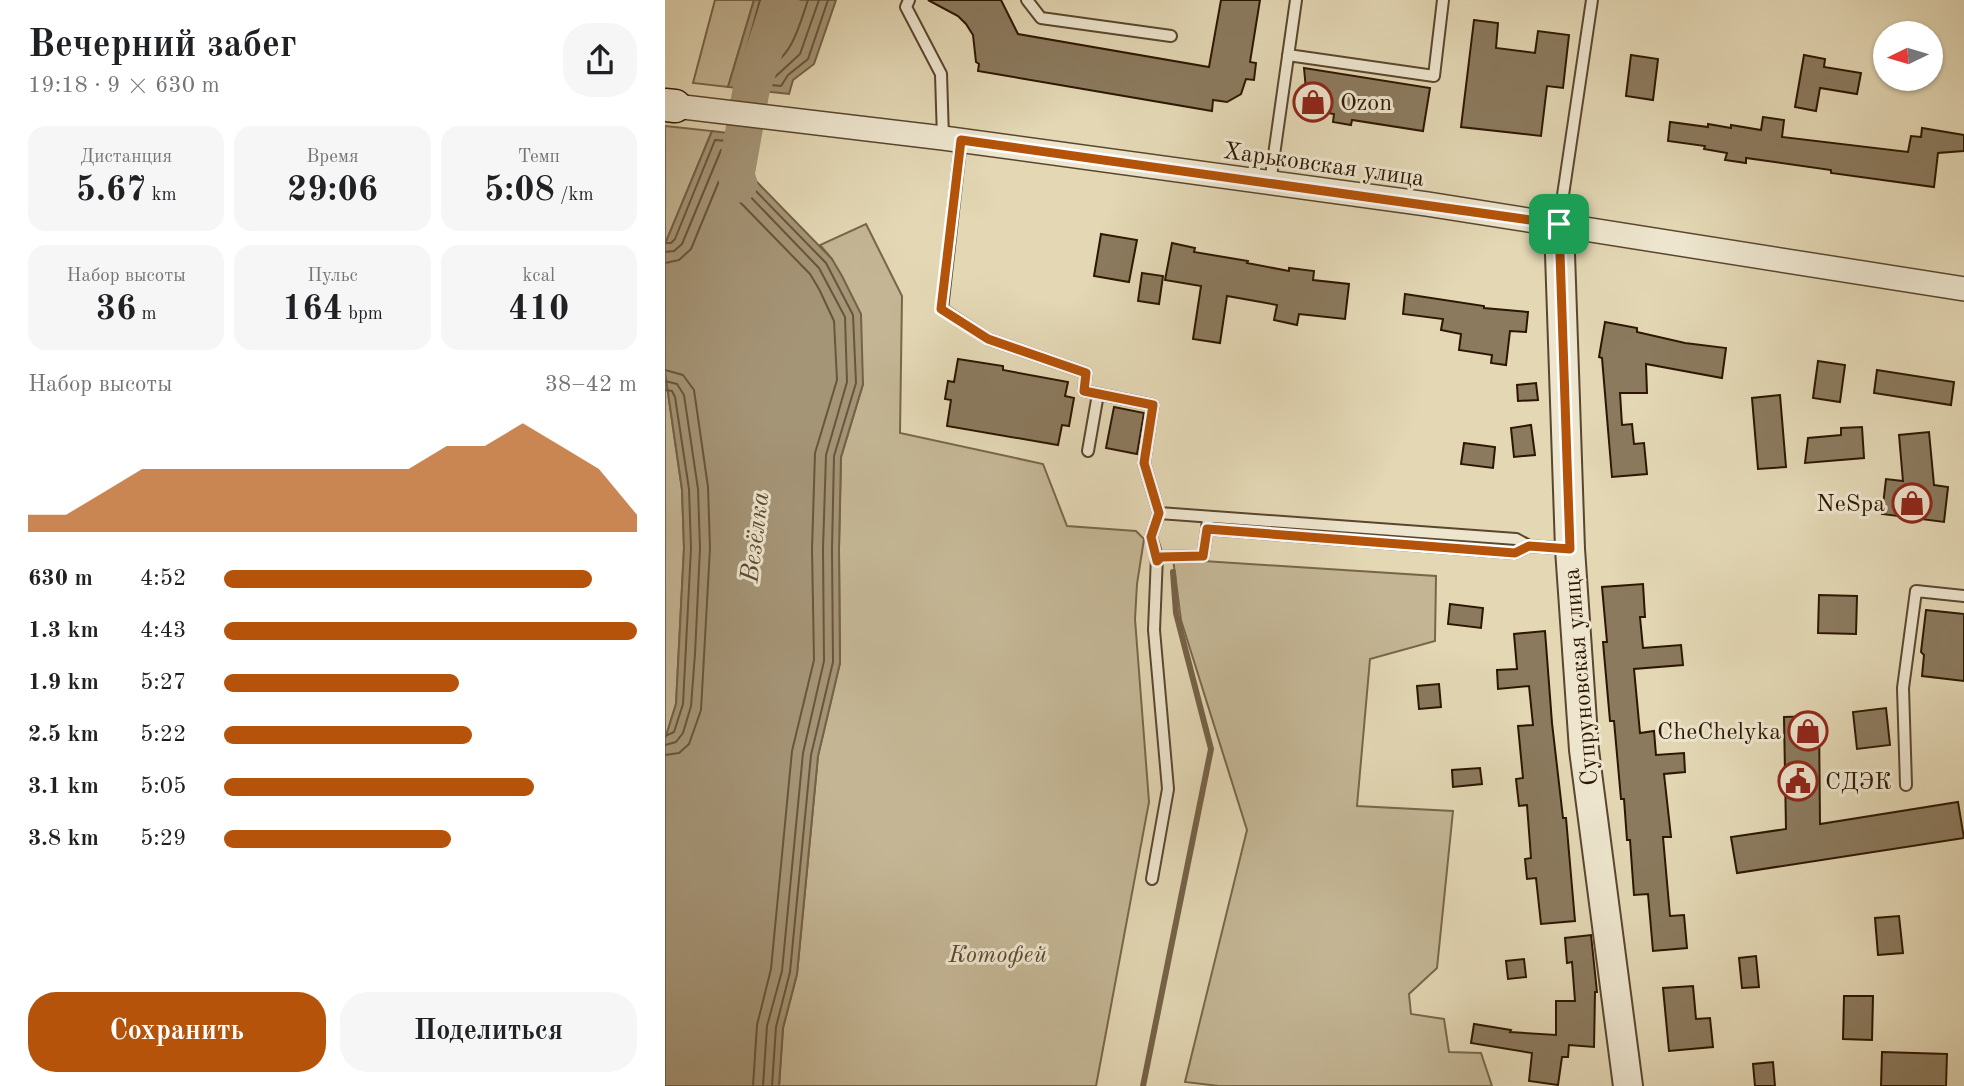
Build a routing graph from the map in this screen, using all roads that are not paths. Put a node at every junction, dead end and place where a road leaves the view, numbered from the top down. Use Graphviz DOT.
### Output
graph roads {
  1 [pos="909,0"];
  2 [pos="1027,0"];
  3 [pos="1296,0"];
  4 [pos="1443,0"];
  5 [pos="1592,0"];
  6 [pos="1171,36"];
  7 [pos="1288,55"];
  8 [pos="670,105"];
  9 [pos="952,139"];
  10 [pos="1270,183"];
  11 [pos="1559,224"];
  12 [pos="1964,289"];
  13 [pos="1098,394"];
  14 [pos="1088,451"];
  15 [pos="1159,513"];
  16 [pos="1207,517"];
  17 [pos="1207,529"];
  18 [pos="1529,546"];
  19 [pos="1570,549"];
  20 [pos="1157,561"];
  21 [pos="1964,596"];
  22 [pos="1906,785"];
  23 [pos="1152,878"];
  24 [pos="1628,1086"];
  1 -- 9 [label="lane"];
  2 -- 6 [label="lane"];
  3 -- 7 [label="lane"];
  4 -- 7 [label="lane"];
  5 -- 11 [label="lane"];
  7 -- 10 [label="lane"];
  8 -- 9 [label="street, Харьковская улица"];
  9 -- 10 [label="street, Харьковская улица"];
  9 -- 13 [label="lane"];
  10 -- 11 [label="street, Харьковская улица"];
  11 -- 12 [label="street, Харьковская улица"];
  11 -- 19 [label="street, Супруновская улица"];
  13 -- 14 [label="lane"];
  13 -- 15 [label="lane"];
  15 -- 16 [label="lane"];
  15 -- 20 [label="lane"];
  16 -- 17 [label="lane"];
  16 -- 18 [label="lane"];
  17 -- 18 [label="lane"];
  17 -- 20 [label="lane"];
  18 -- 19 [label="lane"];
  19 -- 24 [label="street, Супруновская улица"];
  20 -- 23 [label="lane"];
  21 -- 22 [label="lane"];
}
